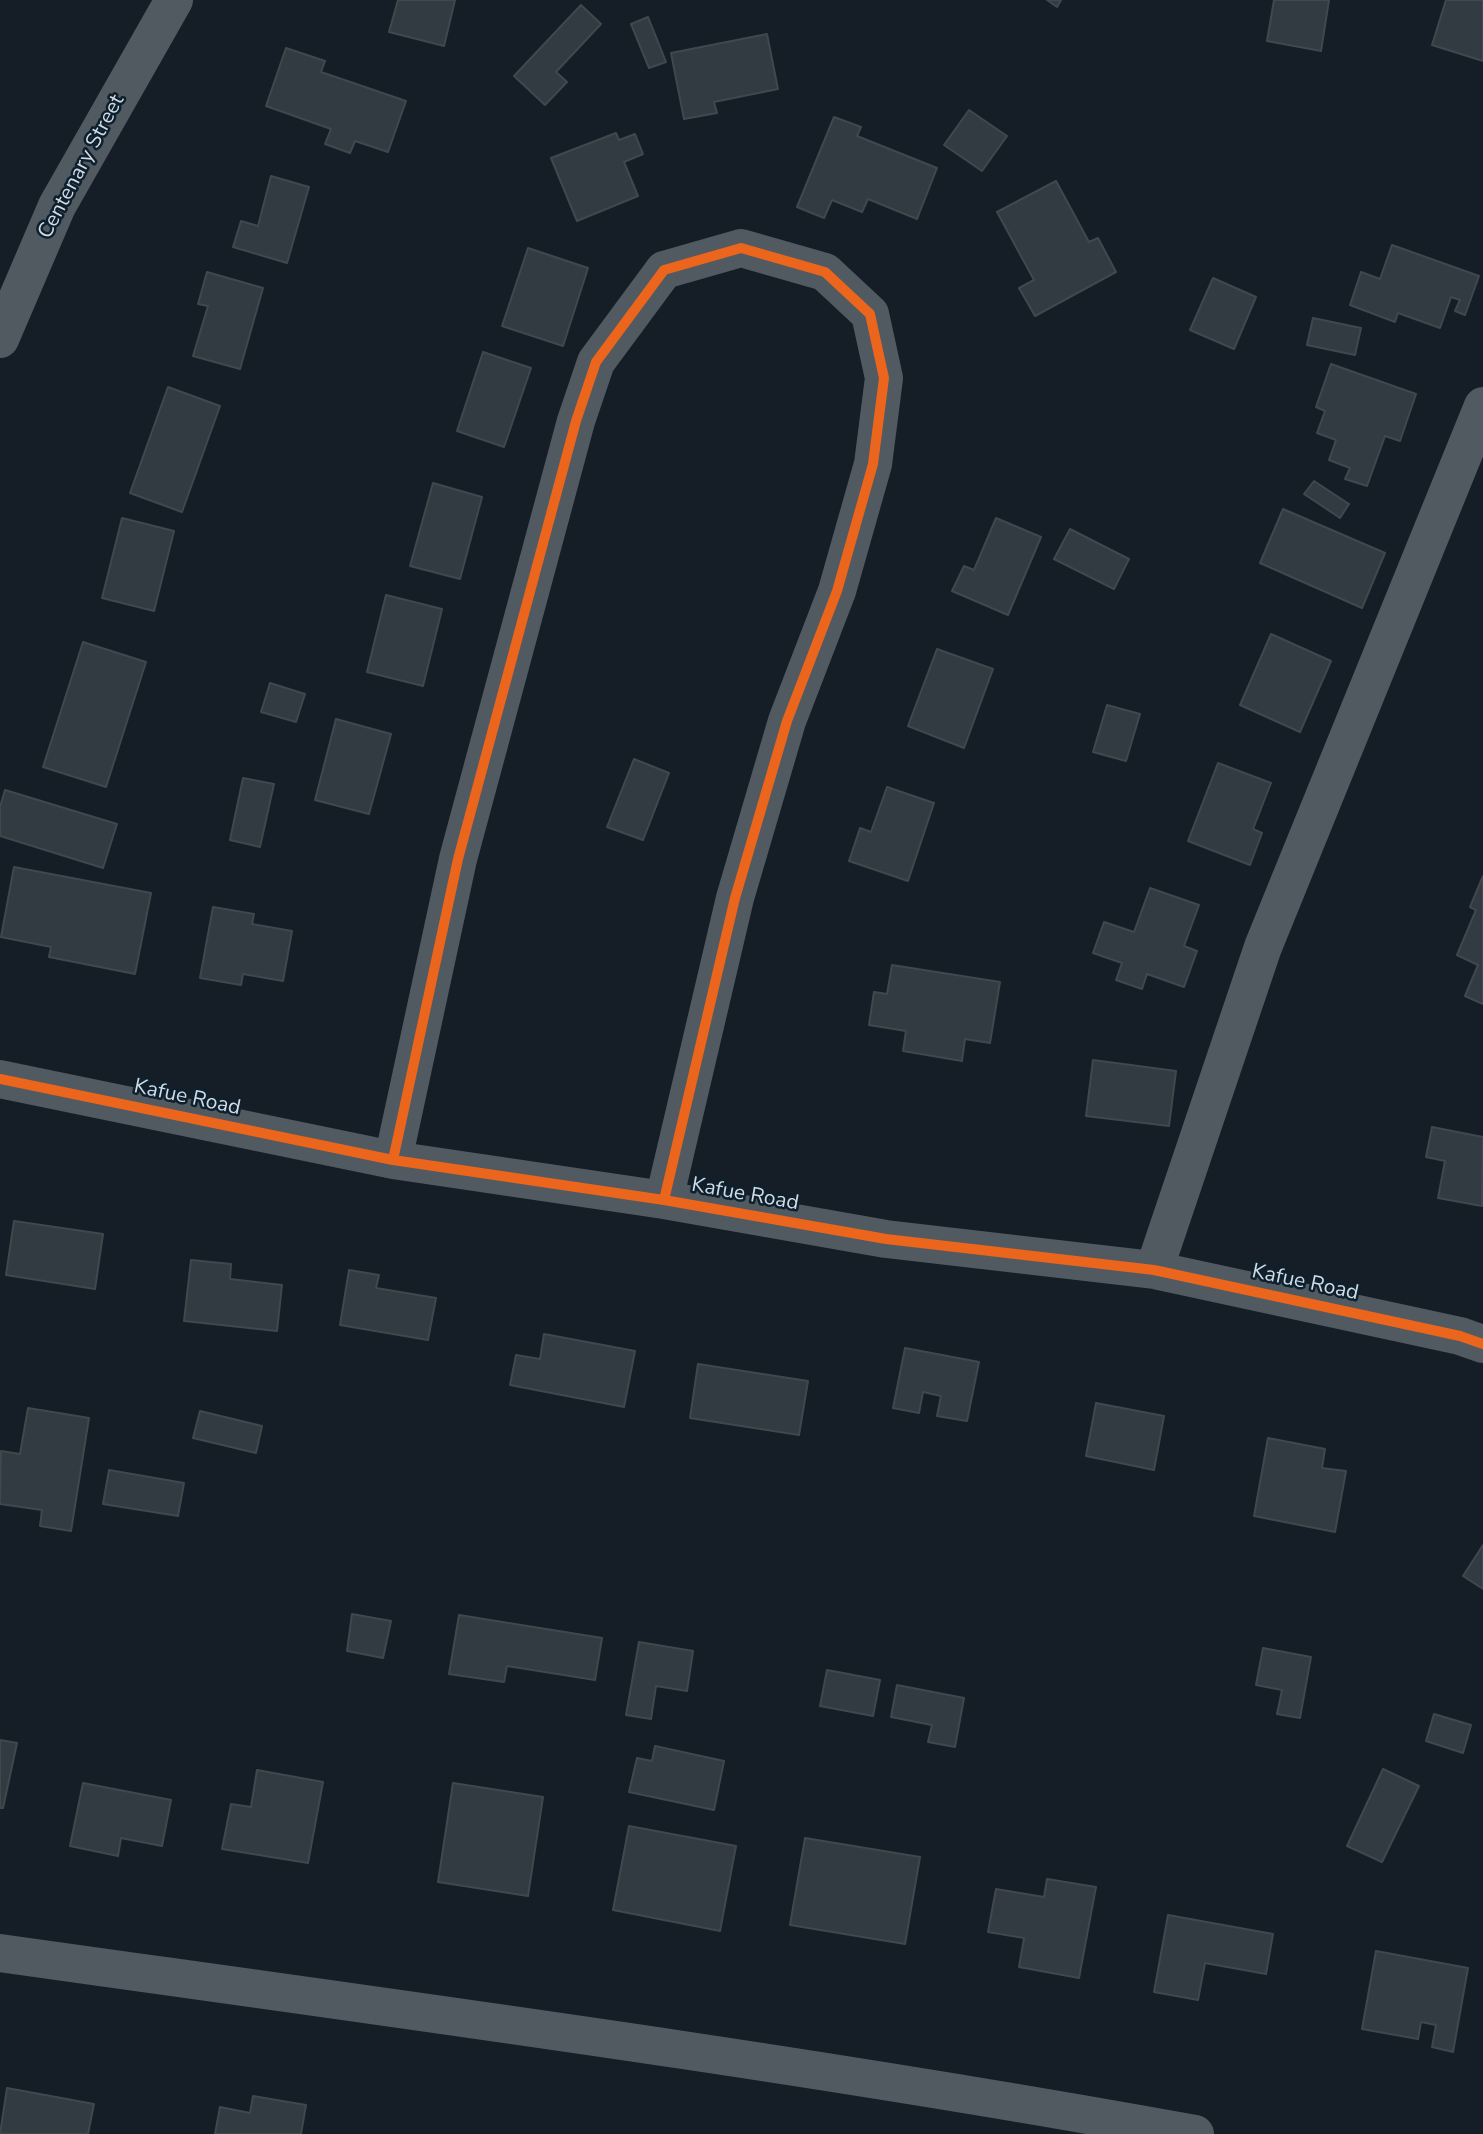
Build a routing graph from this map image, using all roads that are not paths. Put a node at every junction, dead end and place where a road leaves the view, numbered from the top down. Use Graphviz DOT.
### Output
graph roads {
  1 [pos="174,0"];
  2 [pos="0,339"];
  3 [pos="1483,406"];
  4 [pos="0,1079"];
  5 [pos="393,1160"];
  6 [pos="664,1200"];
  7 [pos="1154,1270"];
  8 [pos="1483,1344"];
  9 [pos="0,1953"];
  10 [pos="1195,2134"];
  1 -- 2 [label="street, Centenary Street"];
  3 -- 7 [label="street"];
  4 -- 5 [label="street, Kafue Road"];
  5 -- 6 [label="street, Kafue Road"];
  5 -- 6 [label="street"];
  6 -- 7 [label="street, Kafue Road"];
  7 -- 8 [label="street, Kafue Road"];
  9 -- 10 [label="street"];
}
